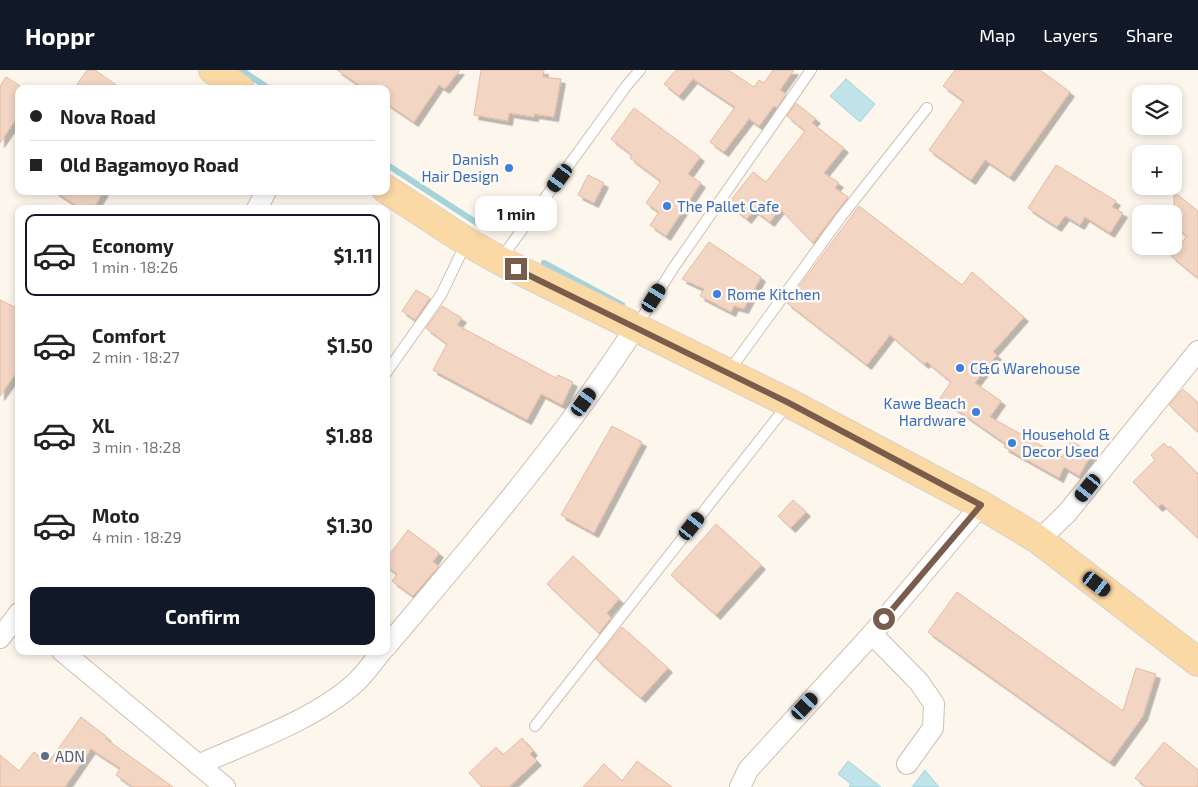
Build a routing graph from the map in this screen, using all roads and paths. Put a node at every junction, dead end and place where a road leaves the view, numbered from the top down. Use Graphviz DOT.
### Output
graph roads {
  1 [pos="213,70"];
  2 [pos="640,70"];
  3 [pos="811,70"];
  4 [pos="234,85"];
  5 [pos="926,108"];
  6 [pos="390,192"];
  7 [pos="467,242"];
  8 [pos="499,260"];
  9 [pos="635,328"];
  10 [pos="1198,351"];
  11 [pos="390,367"];
  12 [pos="728,372"];
  13 [pos="789,403"];
  14 [pos="981,505"];
  15 [pos="1039,540"];
  16 [pos="15,618"];
  17 [pos="872,634"];
  18 [pos="0,638"];
  19 [pos="390,642"];
  20 [pos="67,655"];
  21 [pos="379,655"];
  22 [pos="1198,662"];
  23 [pos="535,726"];
  24 [pos="198,764"];
  25 [pos="907,764"];
  26 [pos="225,787"];
  27 [pos="740,787"];
  1 -- 4 [label="main road"];
  2 -- 8 [label="lane"];
  3 -- 9 [label="lane"];
  5 -- 12 [label="lane"];
  6 -- 7 [label="main road"];
  7 -- 8 [label="main road"];
  7 -- 11 [label="lane"];
  8 -- 9 [label="main road"];
  9 -- 12 [label="main road"];
  9 -- 19 [label="street"];
  10 -- 15 [label="street"];
  12 -- 13 [label="main road"];
  13 -- 14 [label="main road"];
  13 -- 23 [label="lane"];
  14 -- 15 [label="main road"];
  14 -- 17 [label="street"];
  15 -- 22 [label="main road"];
  16 -- 18 [label="street"];
  17 -- 25 [label="street"];
  17 -- 27 [label="street"];
  20 -- 24 [label="street"];
  21 -- 24 [label="street"];
  24 -- 26 [label="street"];
}
